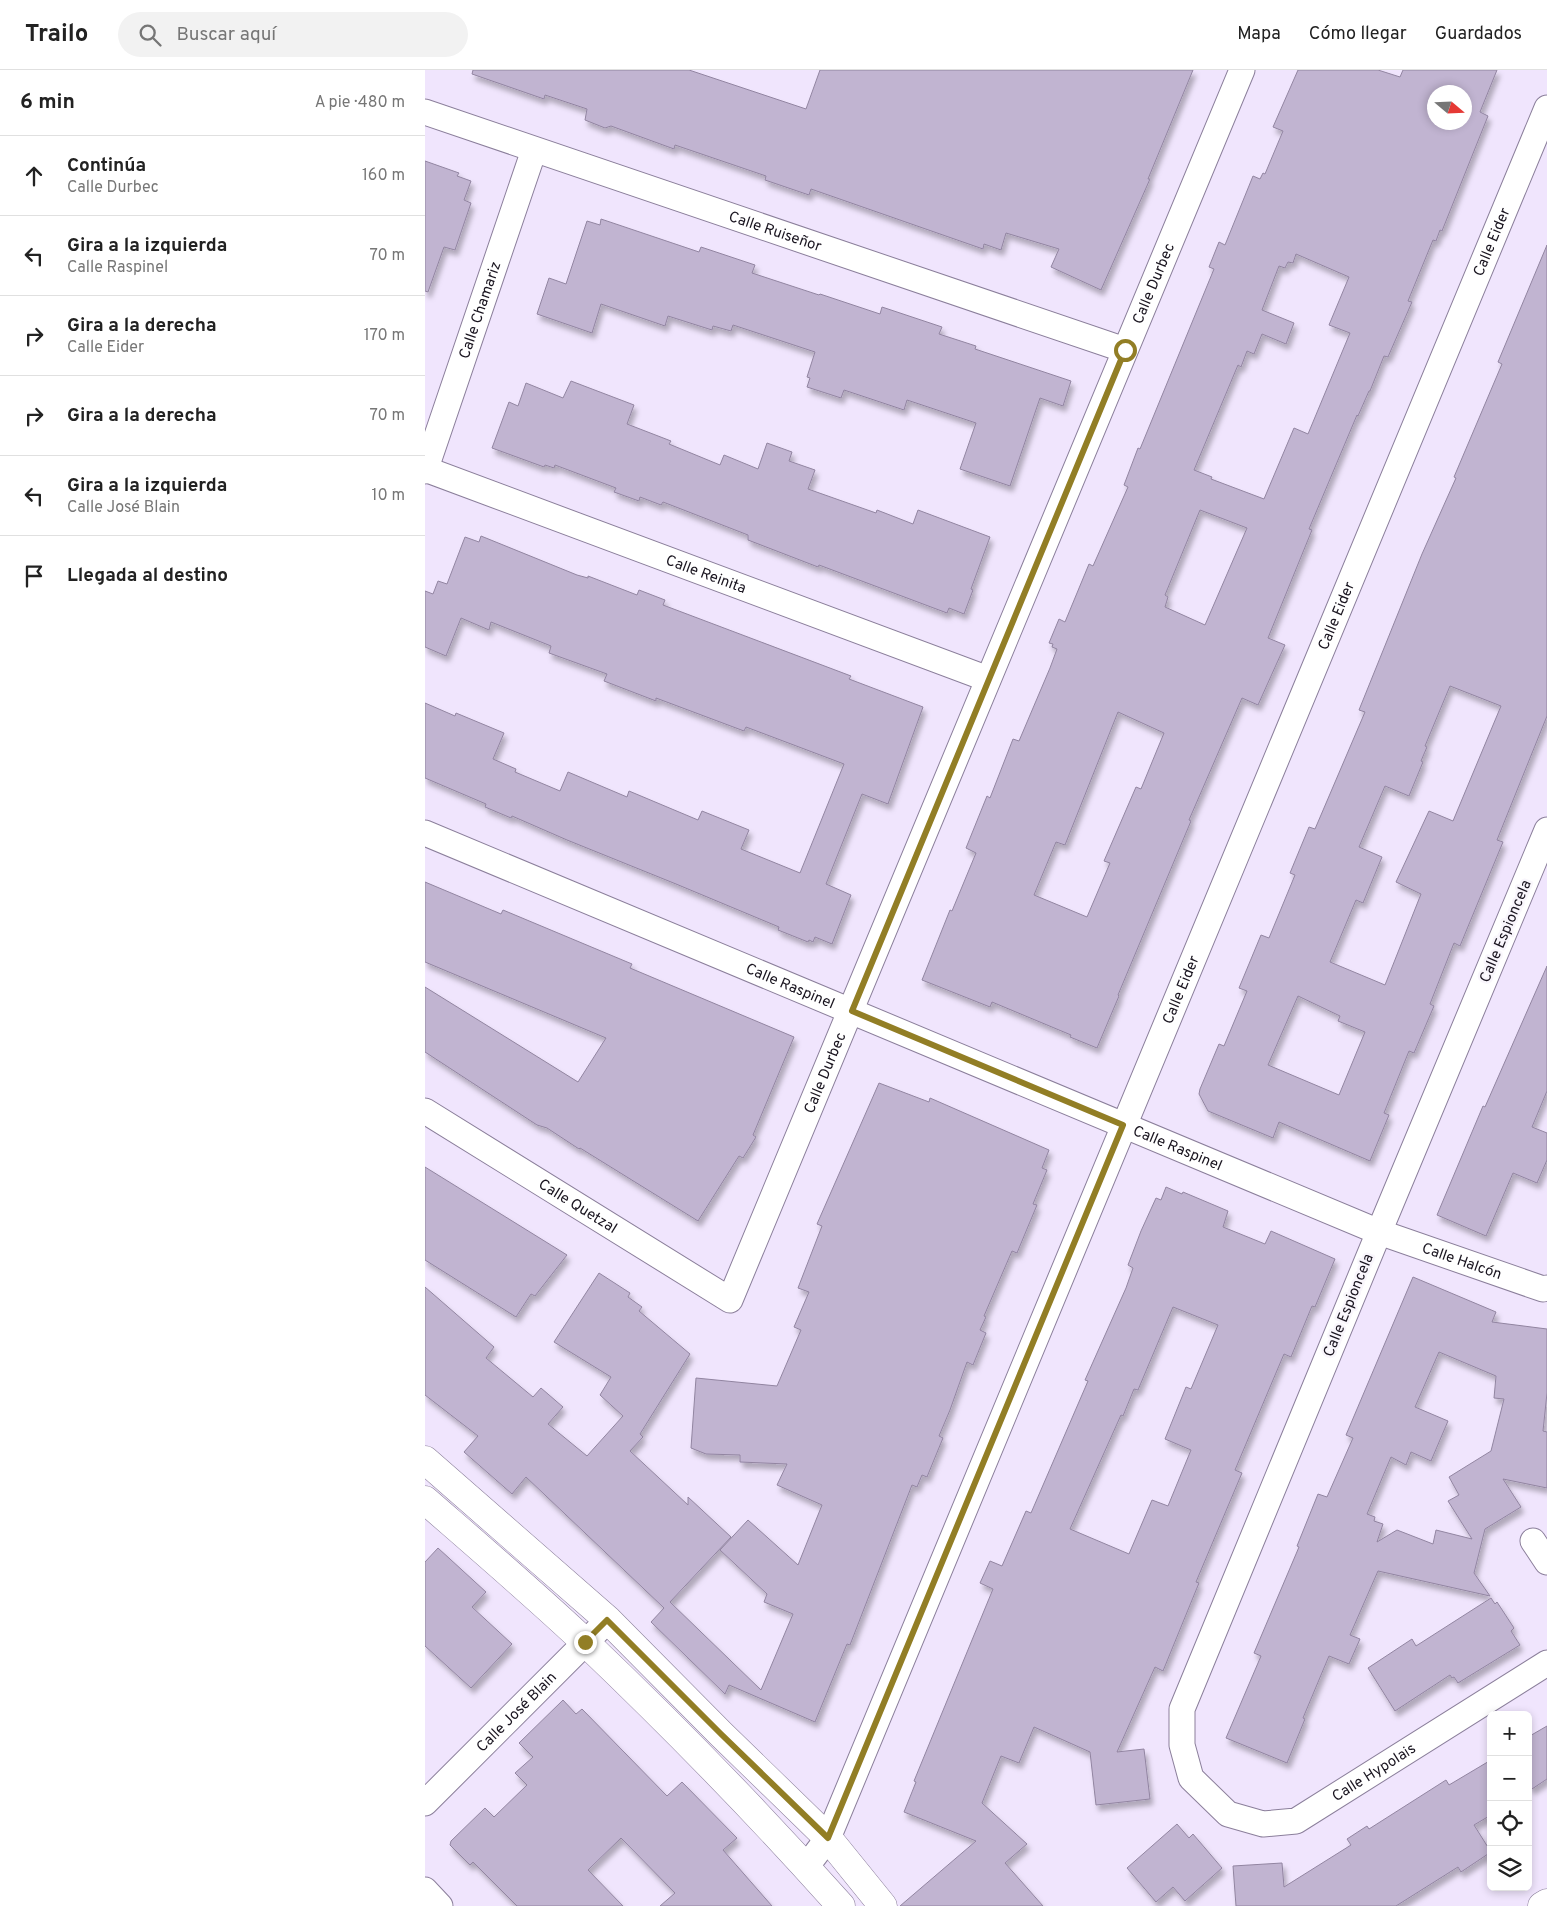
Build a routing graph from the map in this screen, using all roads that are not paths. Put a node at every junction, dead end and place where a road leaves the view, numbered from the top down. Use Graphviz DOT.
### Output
graph roads {
  1 [pos="1242,70"];
  2 [pos="1547,108"];
  3 [pos="425,112"];
  4 [pos="534,150"];
  5 [pos="1125,350"];
  6 [pos="425,469"];
  7 [pos="988,679"];
  8 [pos="425,833"];
  9 [pos="1545,839"];
  10 [pos="852,1011"];
  11 [pos="425,1111"];
  12 [pos="1123,1125"];
  13 [pos="1379,1232"];
  14 [pos="1547,1288"];
  15 [pos="730,1300"];
  16 [pos="425,1460"];
  17 [pos="425,1500"];
  18 [pos="1533,1542"];
  19 [pos="1547,1562"];
  20 [pos="607,1620"];
  21 [pos="585,1642"];
  22 [pos="1547,1663"];
  23 [pos="1196,1783"];
  24 [pos="425,1803"];
  25 [pos="828,1838"];
  26 [pos="806,1867"];
  27 [pos="425,1890"];
  28 [pos="1547,1903"];
  29 [pos="439,1906"];
  30 [pos="841,1906"];
  31 [pos="883,1906"];
  32 [pos="1542,1906"];
  1 -- 5 [label="street, Calle Durbec"];
  2 -- 12 [label="street, Calle Eider"];
  3 -- 4 [label="street, Calle Ruiseñor"];
  4 -- 5 [label="street, Calle Ruiseñor"];
  4 -- 6 [label="street, Calle Chamariz"];
  5 -- 7 [label="street, Calle Durbec"];
  6 -- 7 [label="street, Calle Reinita"];
  7 -- 10 [label="street, Calle Durbec"];
  8 -- 10 [label="street, Calle Raspinel"];
  9 -- 13 [label="street, Calle Espioncela"];
  10 -- 12 [label="street, Calle Raspinel"];
  10 -- 15 [label="street, Calle Durbec"];
  11 -- 15 [label="street, Calle Quetzal"];
  12 -- 13 [label="street, Calle Raspinel"];
  12 -- 25 [label="street, Calle Eider"];
  13 -- 14 [label="street, Calle Halcón"];
  13 -- 23 [label="street, Calle Espioncela"];
  16 -- 20 [label="street"];
  17 -- 21 [label="street"];
  18 -- 19 [label="street"];
  20 -- 21 [label="street, Calle José Blain"];
  20 -- 25 [label="street"];
  21 -- 24 [label="street, Calle José Blain"];
  21 -- 26 [label="street"];
  22 -- 23 [label="street, Calle Hypolais"];
  25 -- 26 [label="street, Calle Eider"];
  25 -- 31 [label="street"];
  26 -- 30 [label="street"];
  27 -- 29 [label="street"];
  28 -- 32 [label="street"];
}
